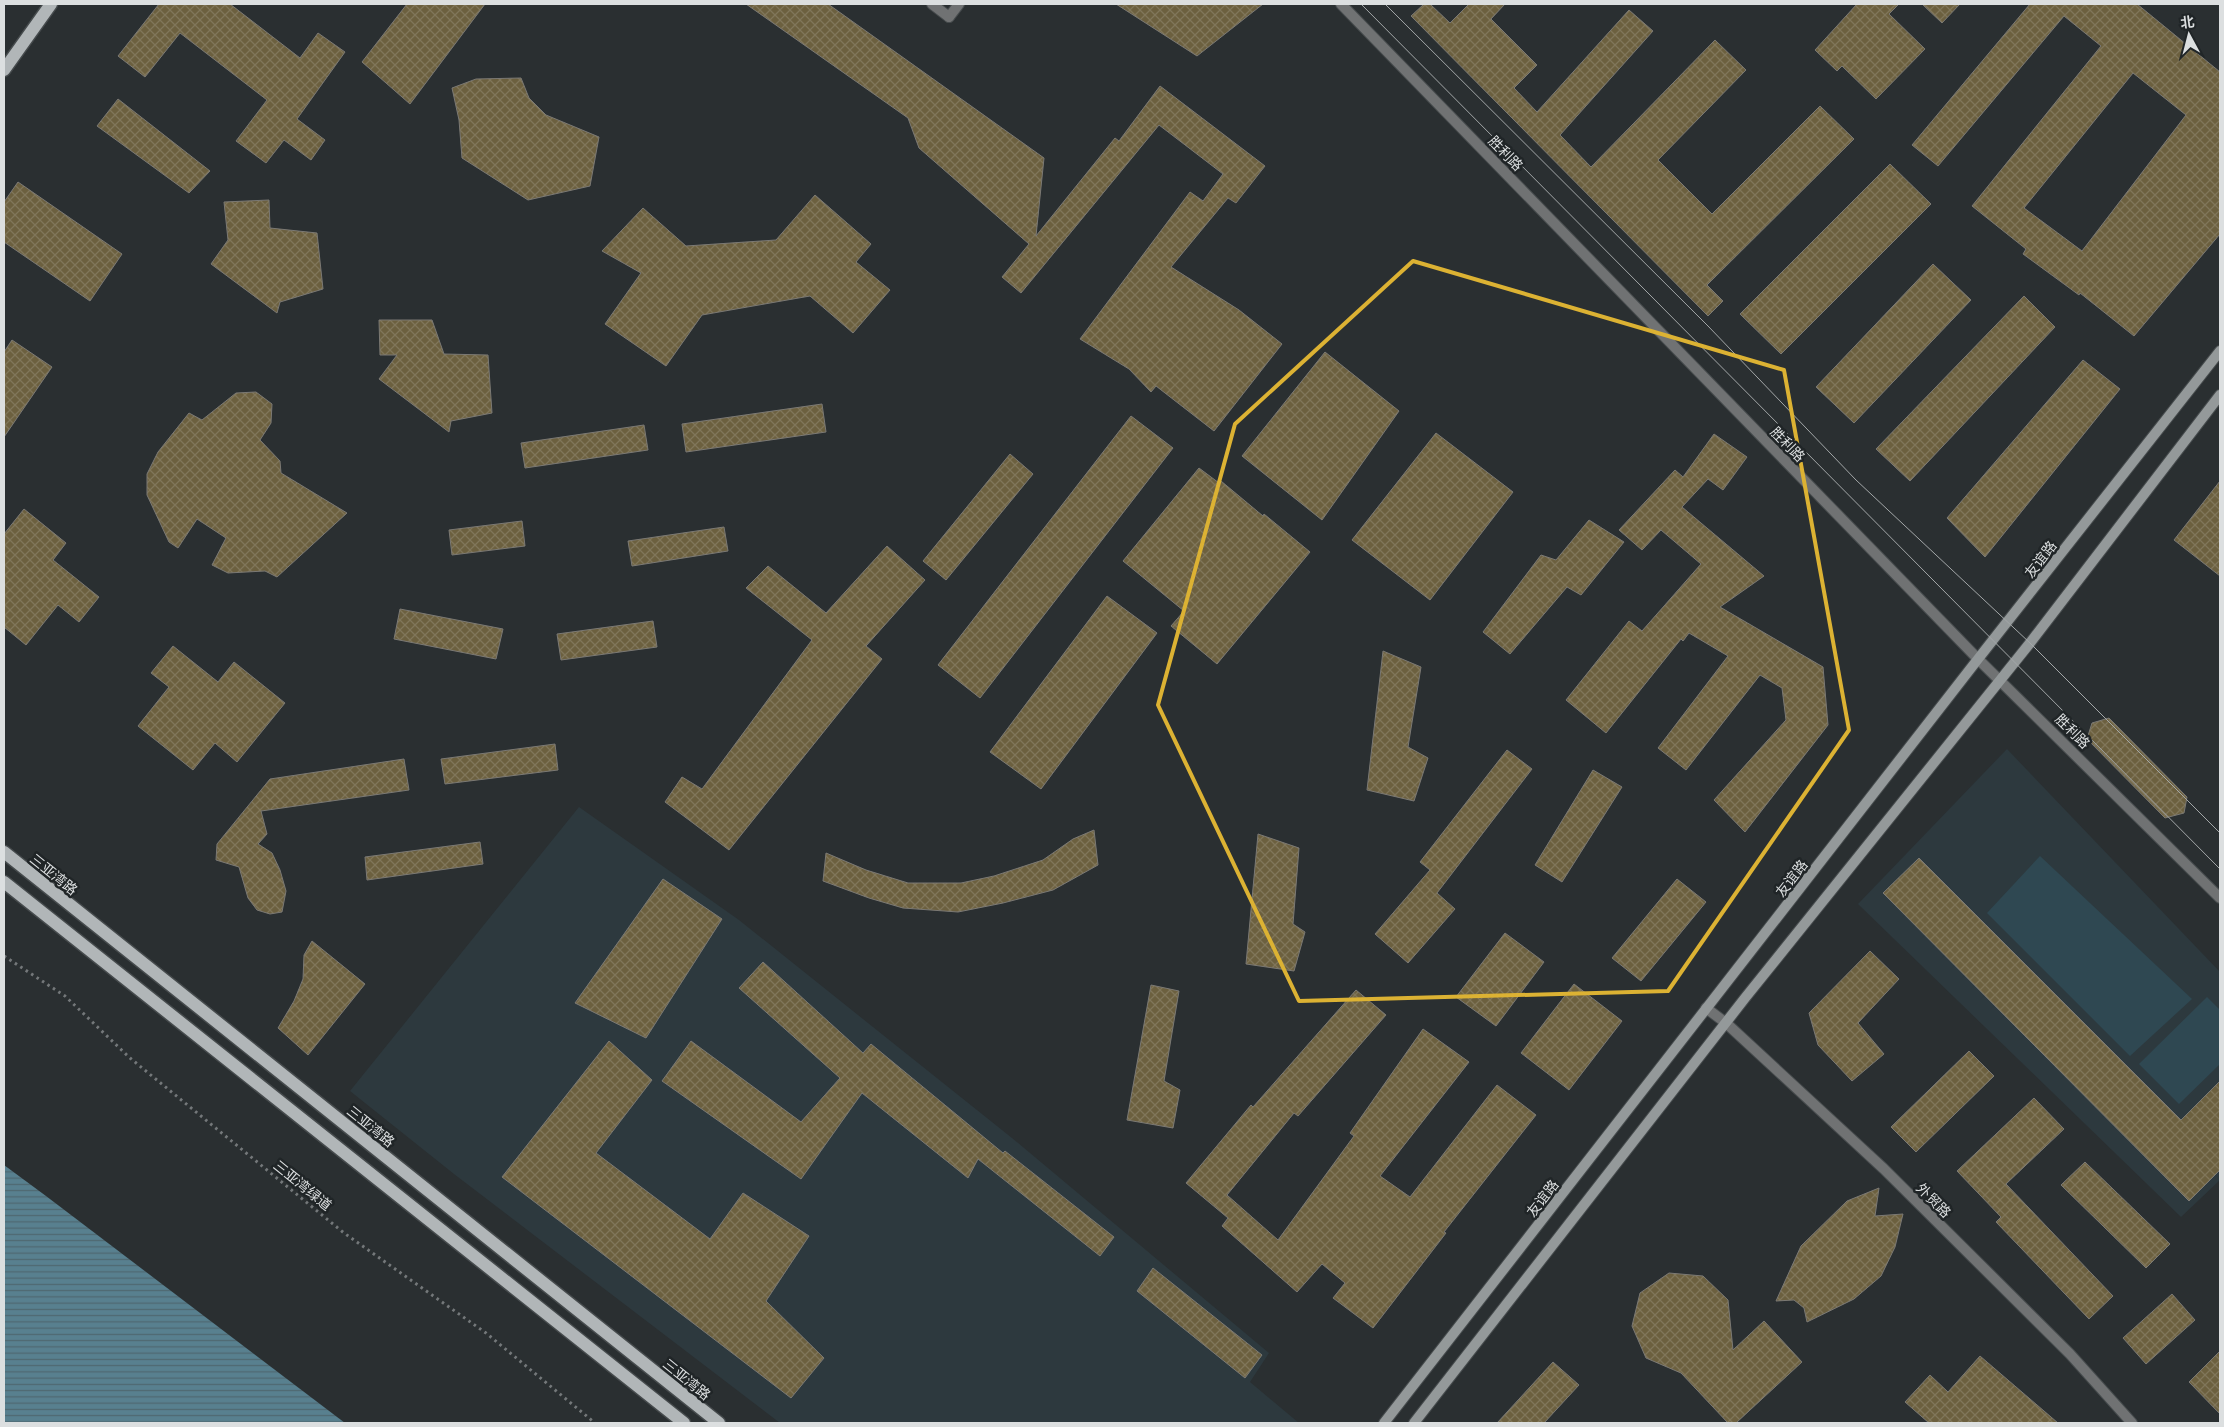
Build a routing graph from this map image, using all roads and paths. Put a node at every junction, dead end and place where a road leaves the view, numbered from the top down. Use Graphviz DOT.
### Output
graph roads {
  1 [pos="51,4"];
  2 [pos="932,4"];
  3 [pos="959,4"];
  4 [pos="1341,4"];
  5 [pos="4,70"];
  6 [pos="2220,351"];
  7 [pos="2220,395"];
  8 [pos="1978,658"];
  9 [pos="2000,679"];
  10 [pos="4,852"];
  11 [pos="4,882"];
  12 [pos="2220,898"];
  13 [pos="4,956"];
  14 [pos="1706,1008"];
  15 [pos="1726,1023"];
  16 [pos="595,1423"];
  17 [pos="684,1423"];
  18 [pos="719,1423"];
  19 [pos="1384,1423"];
  20 [pos="1414,1423"];
  21 [pos="2132,1423"];
  1 -- 5 [label="main road"];
  2 -- 3 [label="street"];
  4 -- 8 [label="street, 胜利路"];
  6 -- 8 [label="main road, 友谊路"];
  7 -- 9 [label="main road"];
  8 -- 9 [label="street, 胜利路"];
  8 -- 14 [label="main road, 友谊路"];
  9 -- 12 [label="street, 胜利路"];
  9 -- 15 [label="main road"];
  10 -- 18 [label="main road, 三亚湾路"];
  11 -- 17 [label="main road"];
  13 -- 16 [label="path, 三亚湾绿道"];
  14 -- 15 [label="street, 外贸路"];
  14 -- 19 [label="main road, 友谊路"];
  15 -- 20 [label="main road"];
  15 -- 21 [label="street, 外贸路"];
}
